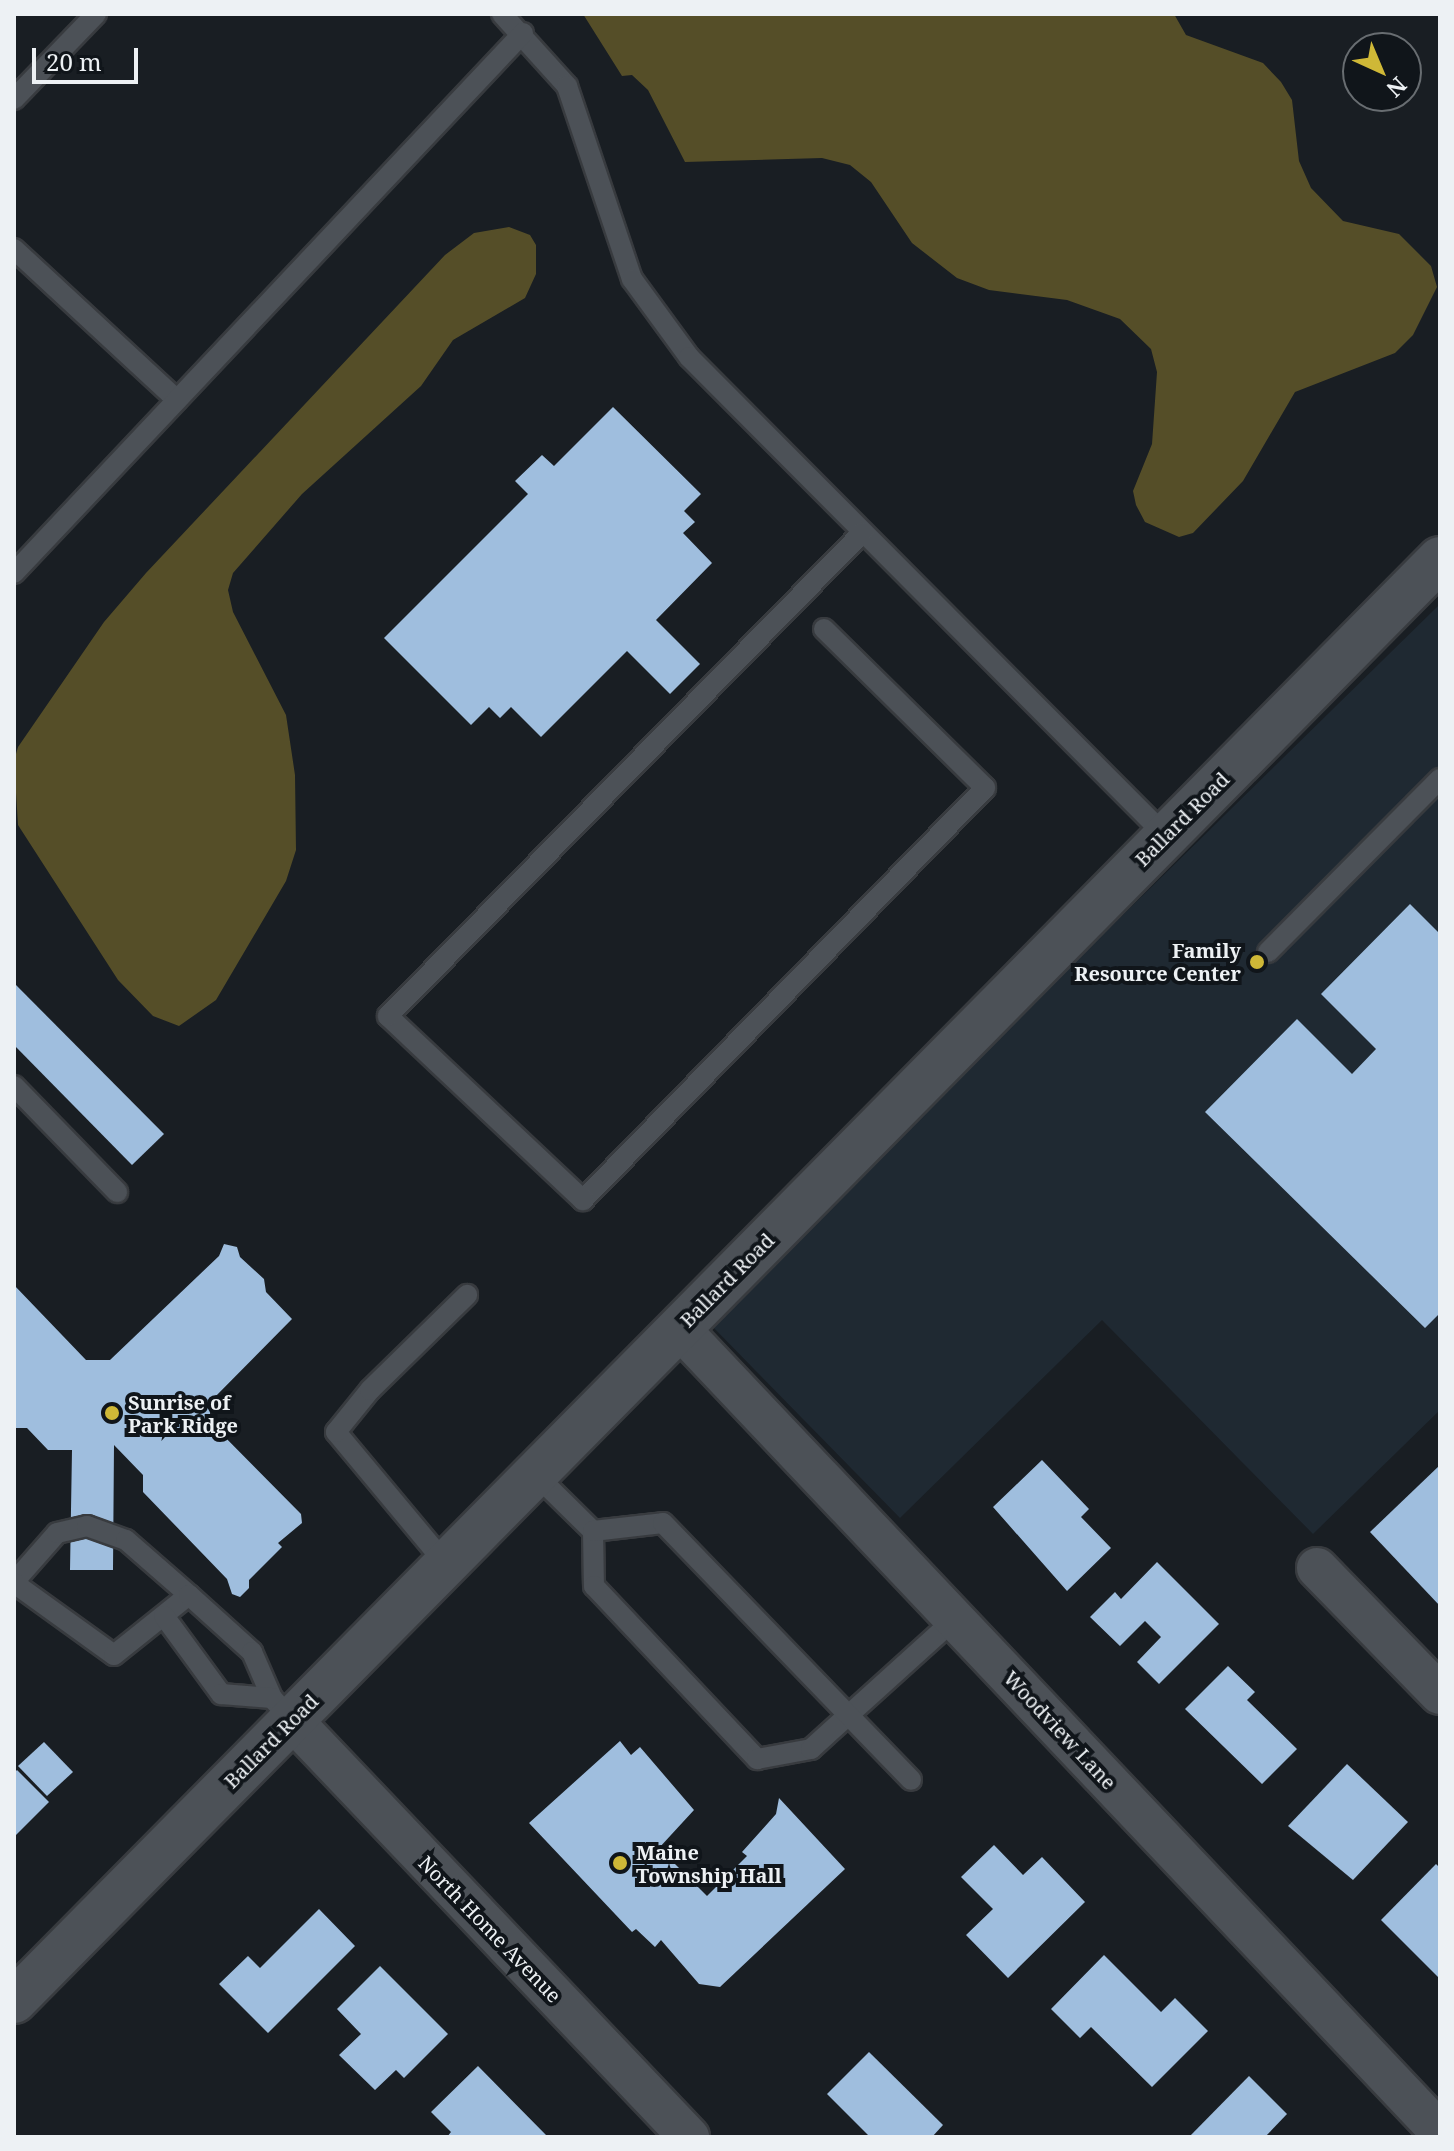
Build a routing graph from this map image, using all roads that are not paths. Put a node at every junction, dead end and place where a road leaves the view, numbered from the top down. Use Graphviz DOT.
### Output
graph roads {
  1 [pos="96,14"];
  2 [pos="502,14"];
  3 [pos="523,33"];
  4 [pos="14,99"];
  5 [pos="14,249"];
  6 [pos="177,400"];
  7 [pos="863,532"];
  8 [pos="1440,559"];
  9 [pos="14,573"];
  10 [pos="824,629"];
  11 [pos="1440,779"];
  12 [pos="1166,836"];
  13 [pos="1268,952"];
  14 [pos="14,1086"];
  15 [pos="117,1192"];
  16 [pos="467,1295"];
  17 [pos="679,1328"];
  18 [pos="535,1474"];
  19 [pos="593,1531"];
  20 [pos="446,1564"];
  21 [pos="1317,1568"];
  22 [pos="14,1582"];
  23 [pos="189,1595"];
  24 [pos="164,1616"];
  25 [pos="955,1619"];
  26 [pos="1440,1694"];
  27 [pos="282,1709"];
  28 [pos="849,1716"];
  29 [pos="911,1780"];
  30 [pos="14,2001"];
  31 [pos="1431,2131"];
  32 [pos="689,2137"];
  1 -- 4 [label="lane"];
  2 -- 3 [label="lane"];
  3 -- 6 [label="lane"];
  3 -- 7 [label="lane"];
  5 -- 6 [label="lane"];
  6 -- 9 [label="lane"];
  7 -- 10 [label="lane"];
  7 -- 12 [label="lane"];
  8 -- 12 [label="street, Ballard Road"];
  11 -- 13 [label="lane"];
  12 -- 17 [label="street, Ballard Road"];
  14 -- 15 [label="lane"];
  16 -- 20 [label="lane"];
  17 -- 18 [label="street, Ballard Road"];
  17 -- 25 [label="street, Woodview Lane"];
  18 -- 19 [label="lane"];
  18 -- 20 [label="street, Ballard Road"];
  19 -- 28 [label="lane"];
  19 -- 28 [label="lane"];
  20 -- 27 [label="street, Ballard Road"];
  21 -- 26 [label="street"];
  22 -- 23 [label="lane"];
  22 -- 24 [label="lane"];
  23 -- 24 [label="lane"];
  23 -- 27 [label="lane"];
  24 -- 27 [label="lane"];
  25 -- 28 [label="lane"];
  25 -- 31 [label="street, Woodview Lane"];
  27 -- 30 [label="street, Ballard Road"];
  27 -- 32 [label="street, North Home Avenue"];
  28 -- 29 [label="lane"];
}
